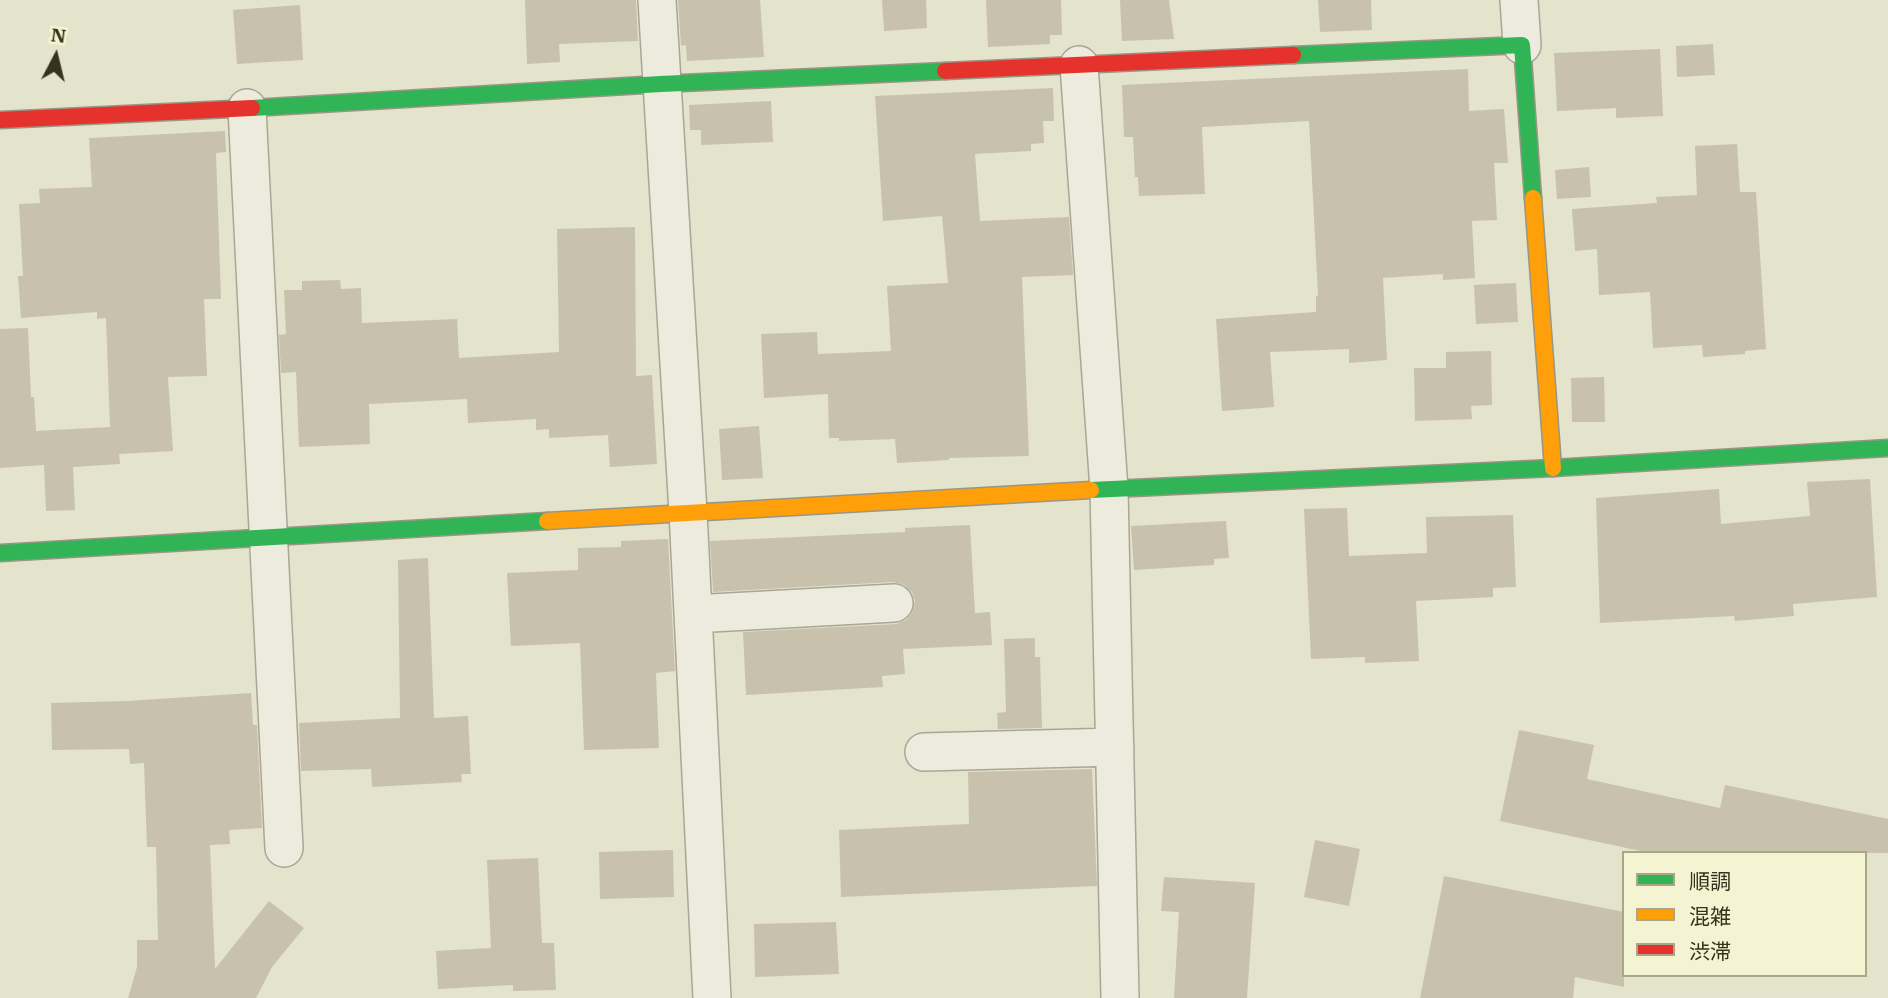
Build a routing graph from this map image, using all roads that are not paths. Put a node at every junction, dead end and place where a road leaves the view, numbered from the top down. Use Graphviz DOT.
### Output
graph roads {
  1 [pos="657,0"];
  2 [pos="1519,0"];
  3 [pos="1522,45"];
  4 [pos="1079,65"];
  5 [pos="661,84"];
  6 [pos="247,108"];
  7 [pos="0,120"];
  8 [pos="1888,448"];
  9 [pos="1553,468"];
  10 [pos="1109,489"];
  11 [pos="688,512"];
  12 [pos="268,536"];
  13 [pos="0,553"];
  14 [pos="894,603"];
  15 [pos="693,614"];
  16 [pos="1115,747"];
  17 [pos="924,752"];
  18 [pos="284,848"];
  19 [pos="712,998"];
  20 [pos="1120,998"];
  1 -- 5 [label="street"];
  2 -- 3 [label="street"];
  3 -- 4 [label="street"];
  3 -- 9 [label="street"];
  4 -- 5 [label="street"];
  4 -- 10 [label="street"];
  5 -- 6 [label="street"];
  5 -- 11 [label="street"];
  6 -- 7 [label="street"];
  6 -- 12 [label="street"];
  8 -- 9 [label="street"];
  9 -- 10 [label="street"];
  10 -- 11 [label="street"];
  10 -- 16 [label="street"];
  11 -- 12 [label="street"];
  11 -- 15 [label="street"];
  12 -- 13 [label="street"];
  12 -- 18 [label="street"];
  14 -- 15 [label="street"];
  15 -- 19 [label="street"];
  16 -- 17 [label="street"];
  16 -- 20 [label="street"];
}
